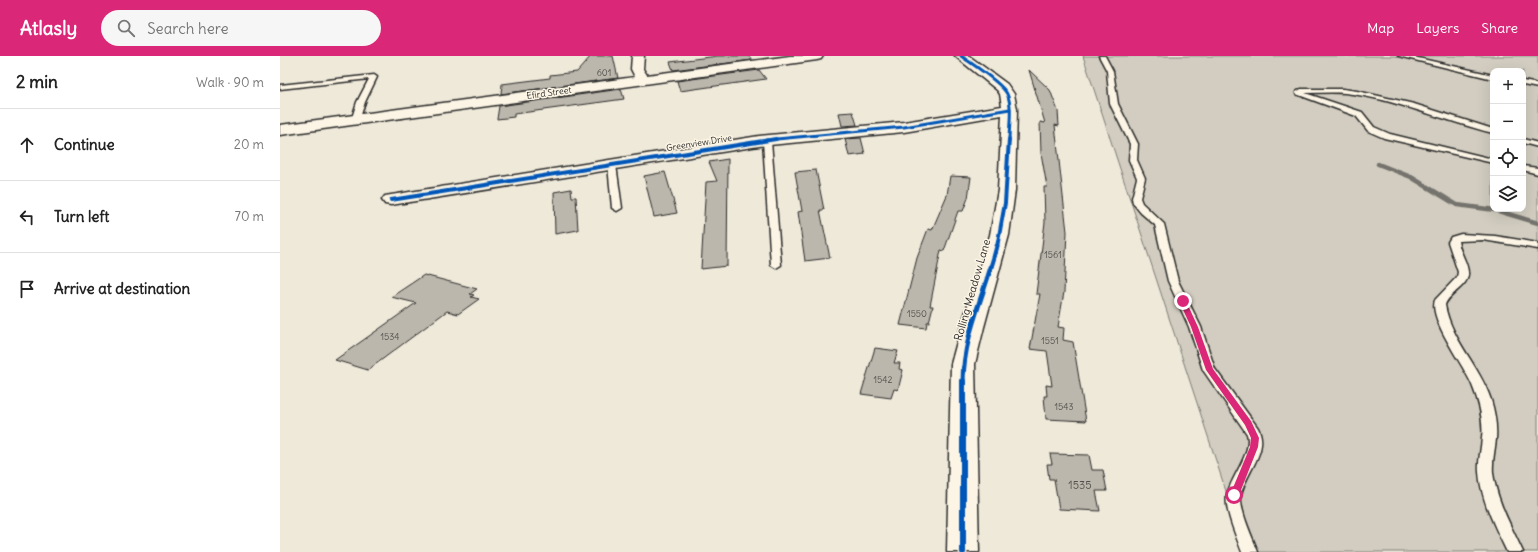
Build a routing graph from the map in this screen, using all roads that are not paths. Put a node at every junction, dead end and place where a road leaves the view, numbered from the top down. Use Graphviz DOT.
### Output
graph roads {
  1 [pos="638,56"];
  2 [pos="817,56"];
  3 [pos="961,56"];
  4 [pos="1102,56"];
  5 [pos="1401,56"];
  6 [pos="1490,76"];
  7 [pos="642,80"];
  8 [pos="1526,84"];
  9 [pos="1538,86"];
  10 [pos="280,87"];
  11 [pos="1010,109"];
  12 [pos="355,121"];
  13 [pos="280,130"];
  14 [pos="1490,130"];
  15 [pos="767,141"];
  16 [pos="1526,142"];
  17 [pos="1538,145"];
  18 [pos="1490,160"];
  19 [pos="612,165"];
  20 [pos="1526,169"];
  21 [pos="1538,171"];
  22 [pos="391,200"];
  23 [pos="617,208"];
  24 [pos="1538,246"];
  25 [pos="776,265"];
  26 [pos="963,552"];
  27 [pos="1250,552"];
  28 [pos="1515,552"];
  1 -- 7 [label="street"];
  2 -- 7 [label="street, Efird Street"];
  3 -- 11 [label="street, Rolling Meadow Lane"];
  4 -- 27 [label="lane"];
  5 -- 6 [label="lane"];
  7 -- 12 [label="street, Efird Street"];
  8 -- 9 [label="lane"];
  10 -- 12 [label="lane"];
  11 -- 15 [label="street, Greenview Drive"];
  11 -- 26 [label="street, Rolling Meadow Lane"];
  12 -- 13 [label="street, Efird Street"];
  14 -- 18 [label="lane"];
  15 -- 19 [label="street, Greenview Drive"];
  15 -- 25 [label="lane"];
  16 -- 17 [label="lane"];
  19 -- 22 [label="street, Greenview Drive"];
  19 -- 23 [label="lane"];
  20 -- 21 [label="lane"];
  24 -- 28 [label="lane"];
}
